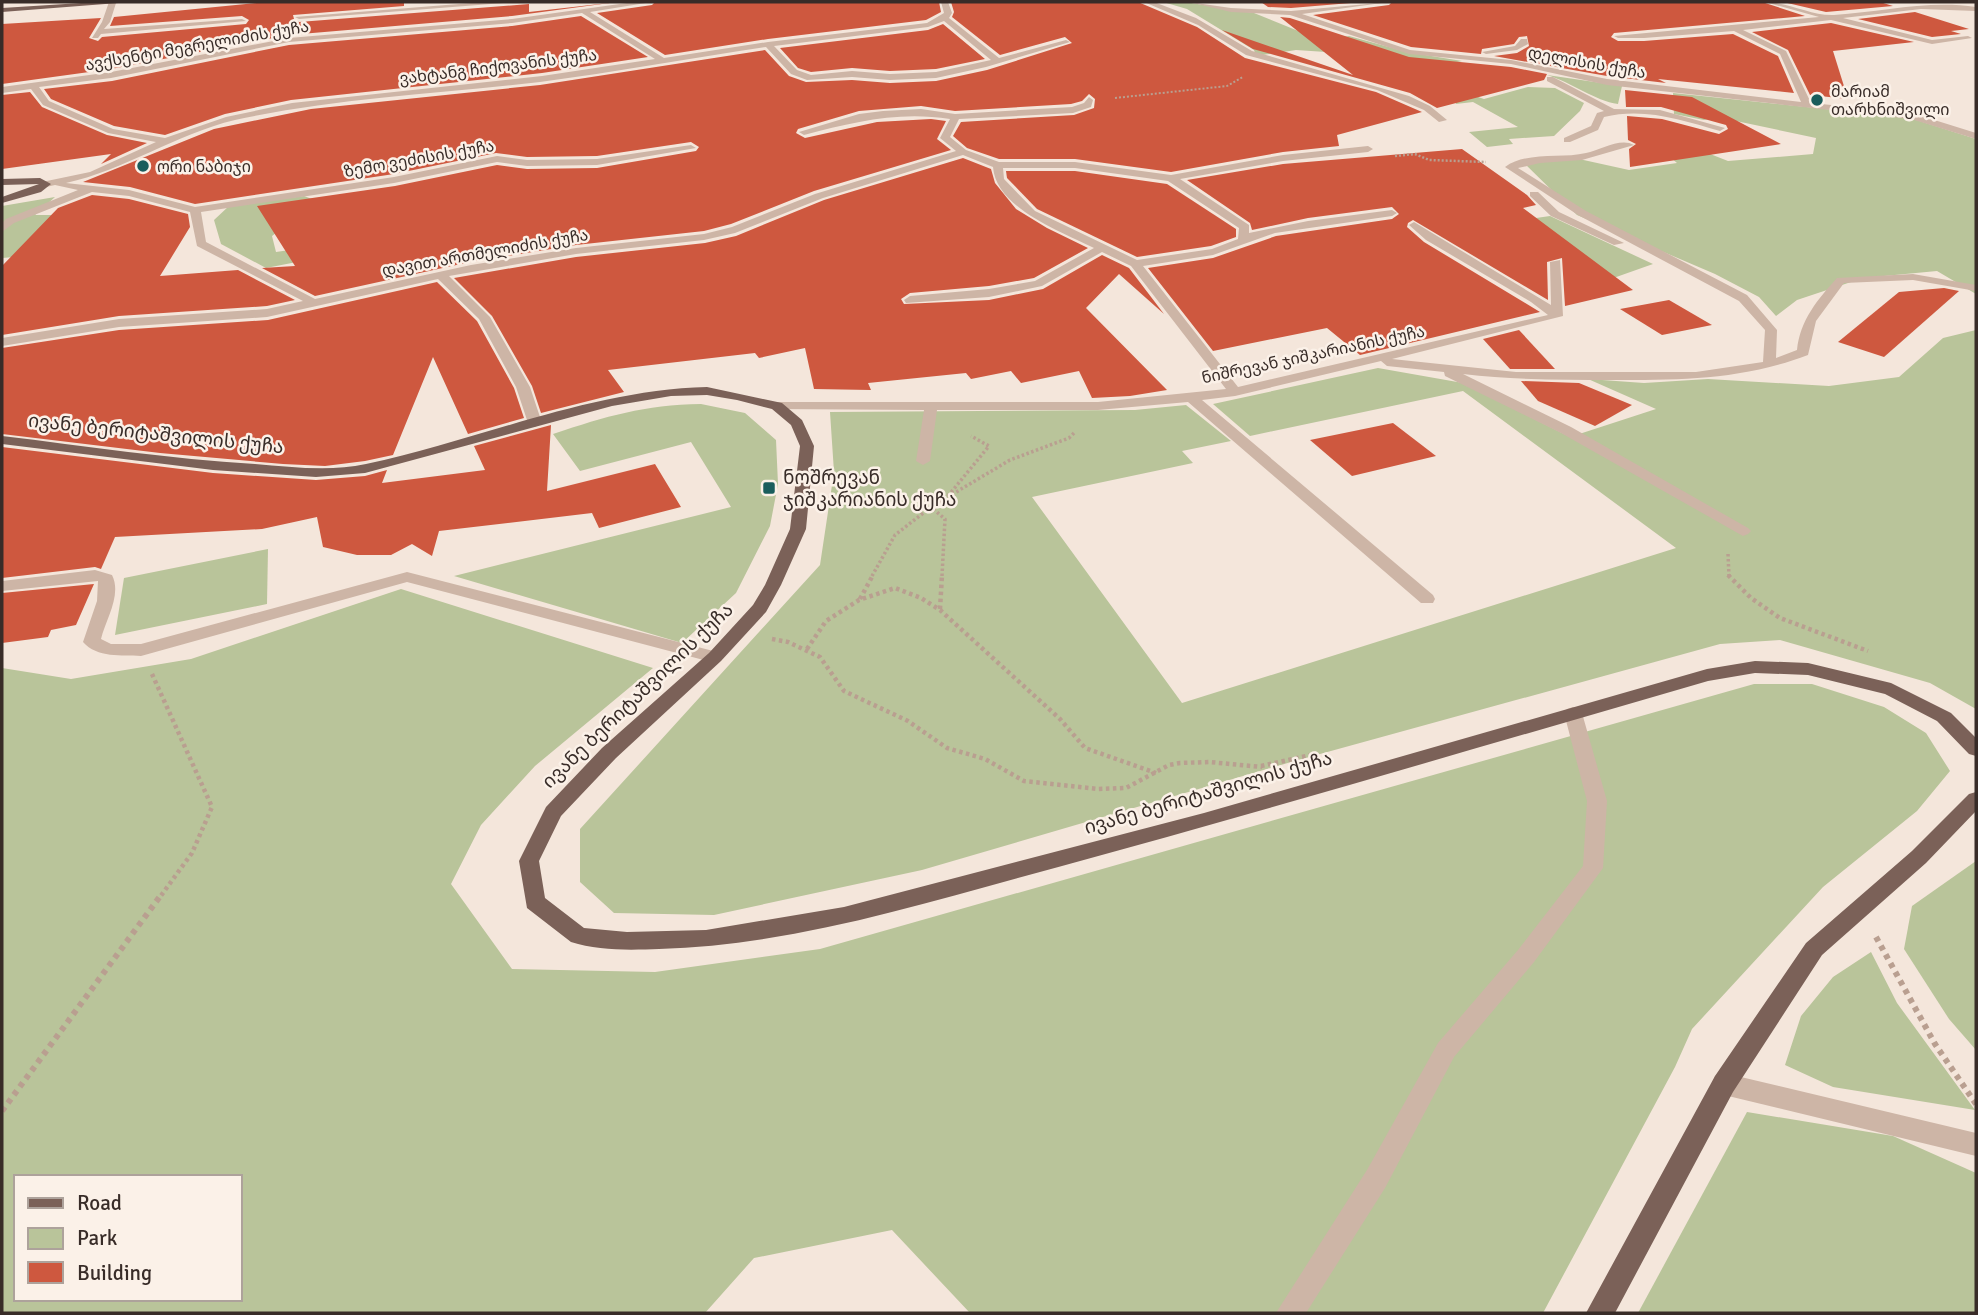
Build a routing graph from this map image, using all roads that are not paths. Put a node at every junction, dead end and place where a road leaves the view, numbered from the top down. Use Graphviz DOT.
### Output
graph roads {
  1 [pos="127,2"];
  2 [pos="512,2"];
  3 [pos="648,2"];
  4 [pos="944,2"];
  5 [pos="1148,2"];
  6 [pos="1193,2"];
  7 [pos="1386,2"];
  8 [pos="1768,2"];
  9 [pos="112,3"];
  10 [pos="78,4"];
  11 [pos="424,5"];
  12 [pos="555,7"];
  13 [pos="1976,9"];
  14 [pos="2,10"];
  15 [pos="583,11"];
  16 [pos="564,13"];
  17 [pos="1291,13"];
  18 [pos="945,18"];
  19 [pos="1830,18"];
  20 [pos="242,21"];
  21 [pos="423,21"];
  22 [pos="1737,30"];
  23 [pos="97,32"];
  24 [pos="1618,36"];
  25 [pos="1968,38"];
  26 [pos="289,40"];
  27 [pos="1524,41"];
  28 [pos="92,42"];
  29 [pos="1066,42"];
  30 [pos="768,44"];
  31 [pos="1448,57"];
  32 [pos="662,60"];
  33 [pos="998,61"];
  34 [pos="34,86"];
  35 [pos="2,90"];
  36 [pos="1089,100"];
  37 [pos="1807,106"];
  38 [pos="1611,111"];
  39 [pos="955,117"];
  40 [pos="1442,120"];
  41 [pos="1720,128"];
  42 [pos="804,132"];
  43 [pos="1976,136"];
  44 [pos="1567,140"];
  45 [pos="166,141"];
  46 [pos="1629,145"];
  47 [pos="691,148"];
  48 [pos="1368,149"];
  49 [pos="963,152"];
  50 [pos="998,165"];
  51 [pos="1171,178"];
  52 [pos="2,182"];
  53 [pos="46,184"];
  54 [pos="90,189"];
  55 [pos="1534,194"];
  56 [pos="2,200"];
  57 [pos="195,210"];
  58 [pos="1392,213"];
  59 [pos="1414,225"];
  60 [pos="2,229"];
  61 [pos="1243,239"];
  62 [pos="1102,248"];
  63 [pos="1556,262"];
  64 [pos="1135,264"];
  65 [pos="1693,272"];
  66 [pos="440,274"];
  67 [pos="1976,288"];
  68 [pos="910,300"];
  69 [pos="311,302"];
  70 [pos="1557,316"];
  71 [pos="2,342"];
  72 [pos="1373,360"];
  73 [pos="1769,365"];
  74 [pos="1439,368"];
  75 [pos="1235,391"];
  76 [pos="1191,398"];
  77 [pos="777,406"];
  78 [pos="931,406"];
  79 [pos="534,423"];
  80 [pos="2,440"];
  81 [pos="923,461"];
  82 [pos="1743,531"];
  83 [pos="2,586"];
  84 [pos="1427,599"];
  85 [pos="715,657"];
  86 [pos="1573,713"];
  87 [pos="1976,748"];
  88 [pos="1976,799"];
  89 [pos="1724,1084"];
  90 [pos="1976,1145"];
  91 [pos="1290,1313"];
  92 [pos="1600,1313"];
  1 -- 9 [label="main road"];
  2 -- 11 [label="street"];
  3 -- 15 [label="street, ავქსენტი მეგრელიძის ქუჩა"];
  4 -- 18 [label="street"];
  5 -- 40 [label="street"];
  6 -- 17 [label="street"];
  7 -- 17 [label="street"];
  8 -- 19 [label="street"];
  9 -- 10 [label="main road"];
  9 -- 23 [label="street"];
  10 -- 14 [label="main road"];
  11 -- 21 [label="street"];
  11 -- 26 [label="street"];
  12 -- 16 [label="street"];
  13 -- 19 [label="street"];
  15 -- 16 [label="street, ავქსენტი მეგრელიძის ქუჩა"];
  15 -- 32 [label="street"];
  16 -- 26 [label="street, ავქსენტი მეგრელიძის ქუჩა"];
  17 -- 31 [label="street, დელისის ქუჩა"];
  18 -- 30 [label="street, ვახტანგ ჩიქოვანის ქუჩა"];
  18 -- 33 [label="street"];
  19 -- 22 [label="street"];
  19 -- 25 [label="street"];
  20 -- 23 [label="street"];
  22 -- 24 [label="street"];
  22 -- 37 [label="street"];
  23 -- 28 [label="street"];
  26 -- 34 [label="street, ავქსენტი მეგრელიძის ქუჩა"];
  27 -- 31 [label="street"];
  29 -- 33 [label="street"];
  30 -- 32 [label="street, ვახტანგ ჩიქოვანის ქუჩა"];
  30 -- 33 [label="street"];
  31 -- 37 [label="street, დელისის ქუჩა"];
  31 -- 38 [label="street"];
  32 -- 45 [label="street, ვახტანგ ჩიქოვანის ქუჩა"];
  34 -- 35 [label="street, ავქსენტი მეგრელიძის ქუჩა"];
  34 -- 45 [label="street"];
  36 -- 39 [label="street"];
  37 -- 43 [label="street, დელისის ქუჩა"];
  38 -- 41 [label="street"];
  38 -- 44 [label="street"];
  39 -- 42 [label="street"];
  39 -- 49 [label="street"];
  45 -- 53 [label="street, ვახტანგ ჩიქოვანის ქუჩა"];
  46 -- 65 [label="street"];
  47 -- 57 [label="street, ზემო ვეძისის ქუჩა"];
  48 -- 51 [label="street"];
  49 -- 50 [label="street"];
  49 -- 66 [label="street, დავით ართმელიძის ქუჩა"];
  50 -- 51 [label="street"];
  50 -- 62 [label="street"];
  51 -- 61 [label="street"];
  52 -- 53 [label="main road"];
  53 -- 54 [label="street, ზემო ვეძისის ქუჩა"];
  53 -- 56 [label="main road"];
  54 -- 57 [label="street, ზემო ვეძისის ქუჩა"];
  54 -- 60 [label="street"];
  55 -- 65 [label="street"];
  57 -- 69 [label="street"];
  58 -- 61 [label="street"];
  59 -- 70 [label="street"];
  61 -- 64 [label="street"];
  62 -- 64 [label="street"];
  62 -- 68 [label="street"];
  63 -- 70 [label="street"];
  64 -- 75 [label="street"];
  65 -- 73 [label="street"];
  66 -- 69 [label="street, დავით ართმელიძის ქუჩა"];
  66 -- 79 [label="street"];
  67 -- 73 [label="street"];
  69 -- 71 [label="street, დავით ართმელიძის ქუჩა"];
  70 -- 72 [label="street, ნიშრევან ჯიშკარიანის ქუჩა"];
  72 -- 74 [label="street"];
  72 -- 75 [label="street, ნიშრევან ჯიშკარიანის ქუჩა"];
  73 -- 74 [label="street"];
  74 -- 82 [label="street"];
  75 -- 76 [label="street, ნიშრევან ჯიშკარიანის ქუჩა"];
  76 -- 78 [label="street, ნიშრევან ჯიშკარიანის ქუჩა"];
  76 -- 84 [label="street"];
  77 -- 78 [label="street, ნიშრევან ჯიშკარიანის ქუჩა"];
  77 -- 79 [label="main road, ივანე ბერიტაშვილის ქუჩა"];
  77 -- 85 [label="main road, ივანე ბერიტაშვილის ქუჩა"];
  78 -- 81 [label="street"];
  79 -- 80 [label="main road, ივანე ბერიტაშვილის ქუჩა"];
  83 -- 85 [label="street"];
  85 -- 86 [label="main road, ივანე ბერიტაშვილის ქუჩა"];
  86 -- 87 [label="main road, ივანე ბერიტაშვილის ქუჩა"];
  86 -- 91 [label="street"];
  88 -- 89 [label="main road"];
  89 -- 90 [label="street"];
  89 -- 92 [label="main road"];
}
